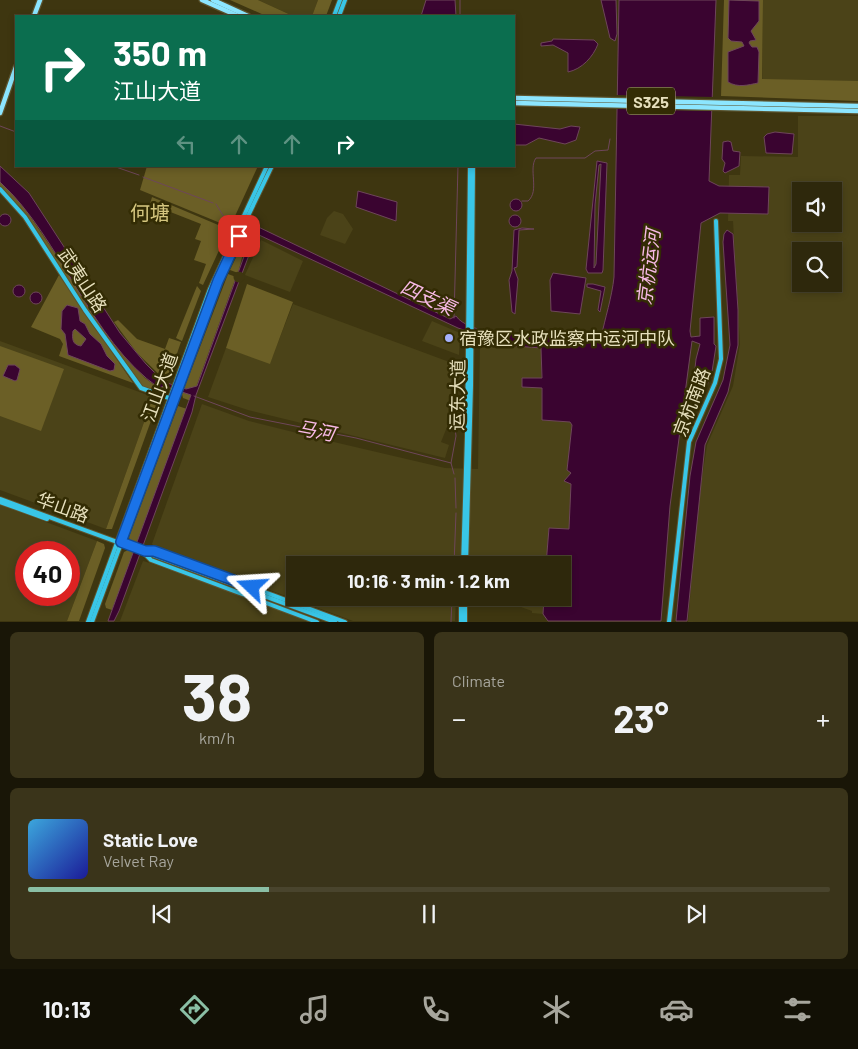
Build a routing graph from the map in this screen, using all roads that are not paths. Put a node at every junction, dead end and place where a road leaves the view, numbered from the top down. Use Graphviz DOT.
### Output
graph roads {
  1 [pos="40,0"];
  2 [pos="202,0"];
  3 [pos="213,0"];
  4 [pos="340,0"];
  5 [pos="345,0"];
  6 [pos="34,15"];
  7 [pos="236,15"];
  8 [pos="246,15"];
  9 [pos="334,15"];
  10 [pos="339,15"];
  11 [pos="15,70"];
  12 [pos="515,98"];
  13 [pos="515,103"];
  14 [pos="858,106"];
  15 [pos="858,111"];
  16 [pos="0,113"];
  17 [pos="267,167"];
  18 [pos="272,167"];
  19 [pos="471,167"];
  20 [pos="0,189"];
  21 [pos="716,221"];
  22 [pos="169,398"];
  23 [pos="0,500"];
  24 [pos="119,543"];
  25 [pos="144,552"];
  26 [pos="464,556"];
  27 [pos="462,606"];
  28 [pos="464,606"];
  29 [pos="331,620"];
  30 [pos="88,622"];
  31 [pos="92,622"];
  32 [pos="317,622"];
  33 [pos="345,622"];
  34 [pos="461,622"];
  35 [pos="465,622"];
  36 [pos="669,622"];
  1 -- 6 [label="main road"];
  2 -- 7 [label="main road"];
  3 -- 8 [label="main road"];
  4 -- 9 [label="main road"];
  5 -- 10 [label="main road"];
  11 -- 16 [label="main road"];
  12 -- 14 [label="main road, S325"];
  13 -- 15 [label="main road, S325"];
  17 -- 22 [label="main road, 江山大道"];
  18 -- 24 [label="main road, 江山大道"];
  19 -- 26 [label="main road, 运东大道"];
  20 -- 22 [label="main road, 武夷山路"];
  21 -- 36 [label="main road, 京杭南路"];
  22 -- 24 [label="main road, 江山大道"];
  23 -- 24 [label="main road, 华山路"];
  24 -- 25 [label="main road, 华山路"];
  24 -- 30 [label="main road, 江山大道"];
  24 -- 31 [label="main road, 江山大道"];
  25 -- 29 [label="main road"];
  25 -- 32 [label="main road"];
  27 -- 34 [label="main road"];
  28 -- 35 [label="main road"];
  29 -- 33 [label="main road"];
}
